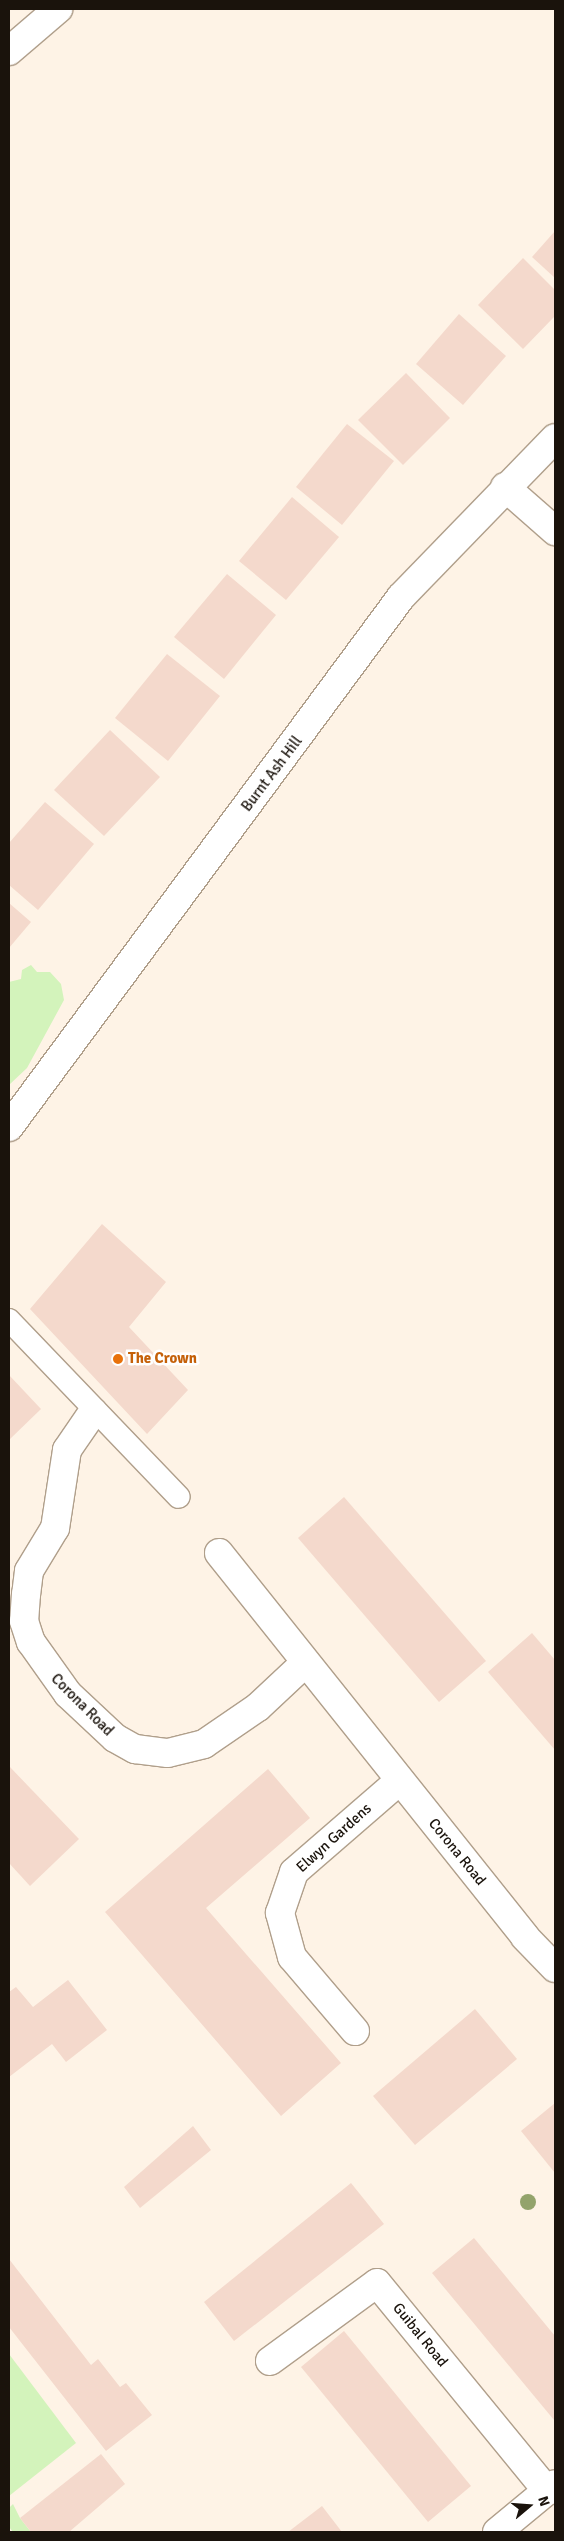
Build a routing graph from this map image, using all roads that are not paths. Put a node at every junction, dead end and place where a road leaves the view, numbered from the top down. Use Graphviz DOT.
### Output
graph roads {
  1 [pos="58,9"];
  2 [pos="9,51"];
  3 [pos="555,438"];
  4 [pos="505,488"];
  5 [pos="555,531"];
  6 [pos="9,1127"];
  7 [pos="9,1320"];
  8 [pos="93,1412"];
  9 [pos="179,1497"];
  10 [pos="219,1553"];
  11 [pos="305,1663"];
  12 [pos="399,1781"];
  13 [pos="555,1968"];
  14 [pos="355,2031"];
  15 [pos="270,2361"];
  16 [pos="551,2487"];
  17 [pos="497,2532"];
  1 -- 2 [label="street"];
  3 -- 4 [label="street, Burnt Ash Hill"];
  4 -- 5 [label="street"];
  4 -- 6 [label="street, Burnt Ash Hill"];
  7 -- 8 [label="lane"];
  8 -- 9 [label="lane"];
  8 -- 11 [label="street, Corona Road"];
  10 -- 11 [label="street, Corona Road"];
  11 -- 12 [label="street, Corona Road"];
  12 -- 13 [label="street, Corona Road"];
  12 -- 14 [label="street, Elwyn Gardens"];
  15 -- 16 [label="street, Guibal Road"];
  16 -- 17 [label="street, Guibal Road"];
}
